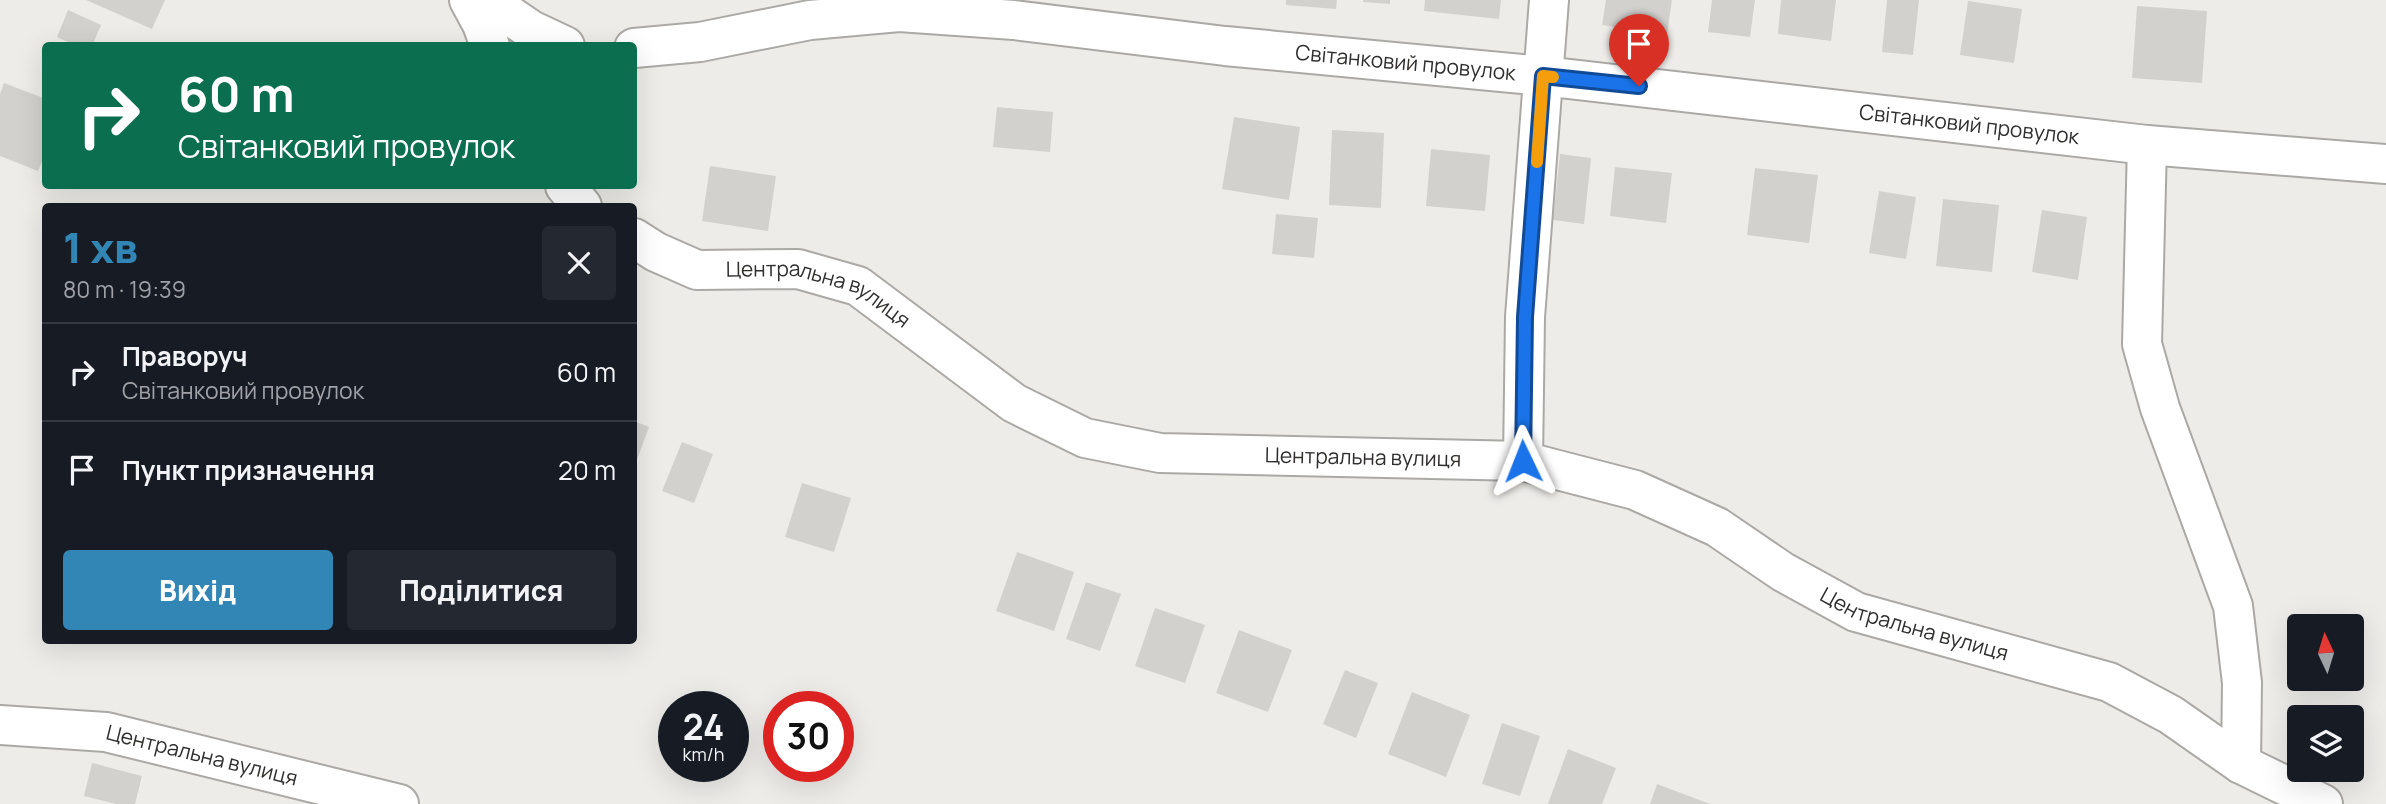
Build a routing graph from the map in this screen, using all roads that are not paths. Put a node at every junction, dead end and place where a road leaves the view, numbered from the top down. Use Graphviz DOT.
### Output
graph roads {
  1 [pos="469,0"];
  2 [pos="487,0"];
  3 [pos="1549,0"];
  4 [pos="489,42"];
  5 [pos="556,42"];
  6 [pos="637,48"];
  7 [pos="1543,76"];
  8 [pos="2147,145"];
  9 [pos="2386,164"];
  10 [pos="568,189"];
  11 [pos="579,203"];
  12 [pos="637,240"];
  13 [pos="1523,461"];
  14 [pos="0,725"];
  15 [pos="2241,764"];
  16 [pos="399,804"];
  17 [pos="2323,804"];
  1 -- 4 [label="street"];
  2 -- 5 [label="street"];
  3 -- 7 [label="street"];
  6 -- 7 [label="street, Світанковий провулок"];
  7 -- 8 [label="street, Світанковий провулок"];
  7 -- 13 [label="street"];
  8 -- 9 [label="street, Світанковий провулок"];
  8 -- 15 [label="street"];
  10 -- 11 [label="street"];
  12 -- 13 [label="street, Центральна вулиця"];
  13 -- 15 [label="street, Центральна вулиця"];
  14 -- 16 [label="street, Центральна вулиця"];
  15 -- 17 [label="street, Центральна вулиця"];
}
